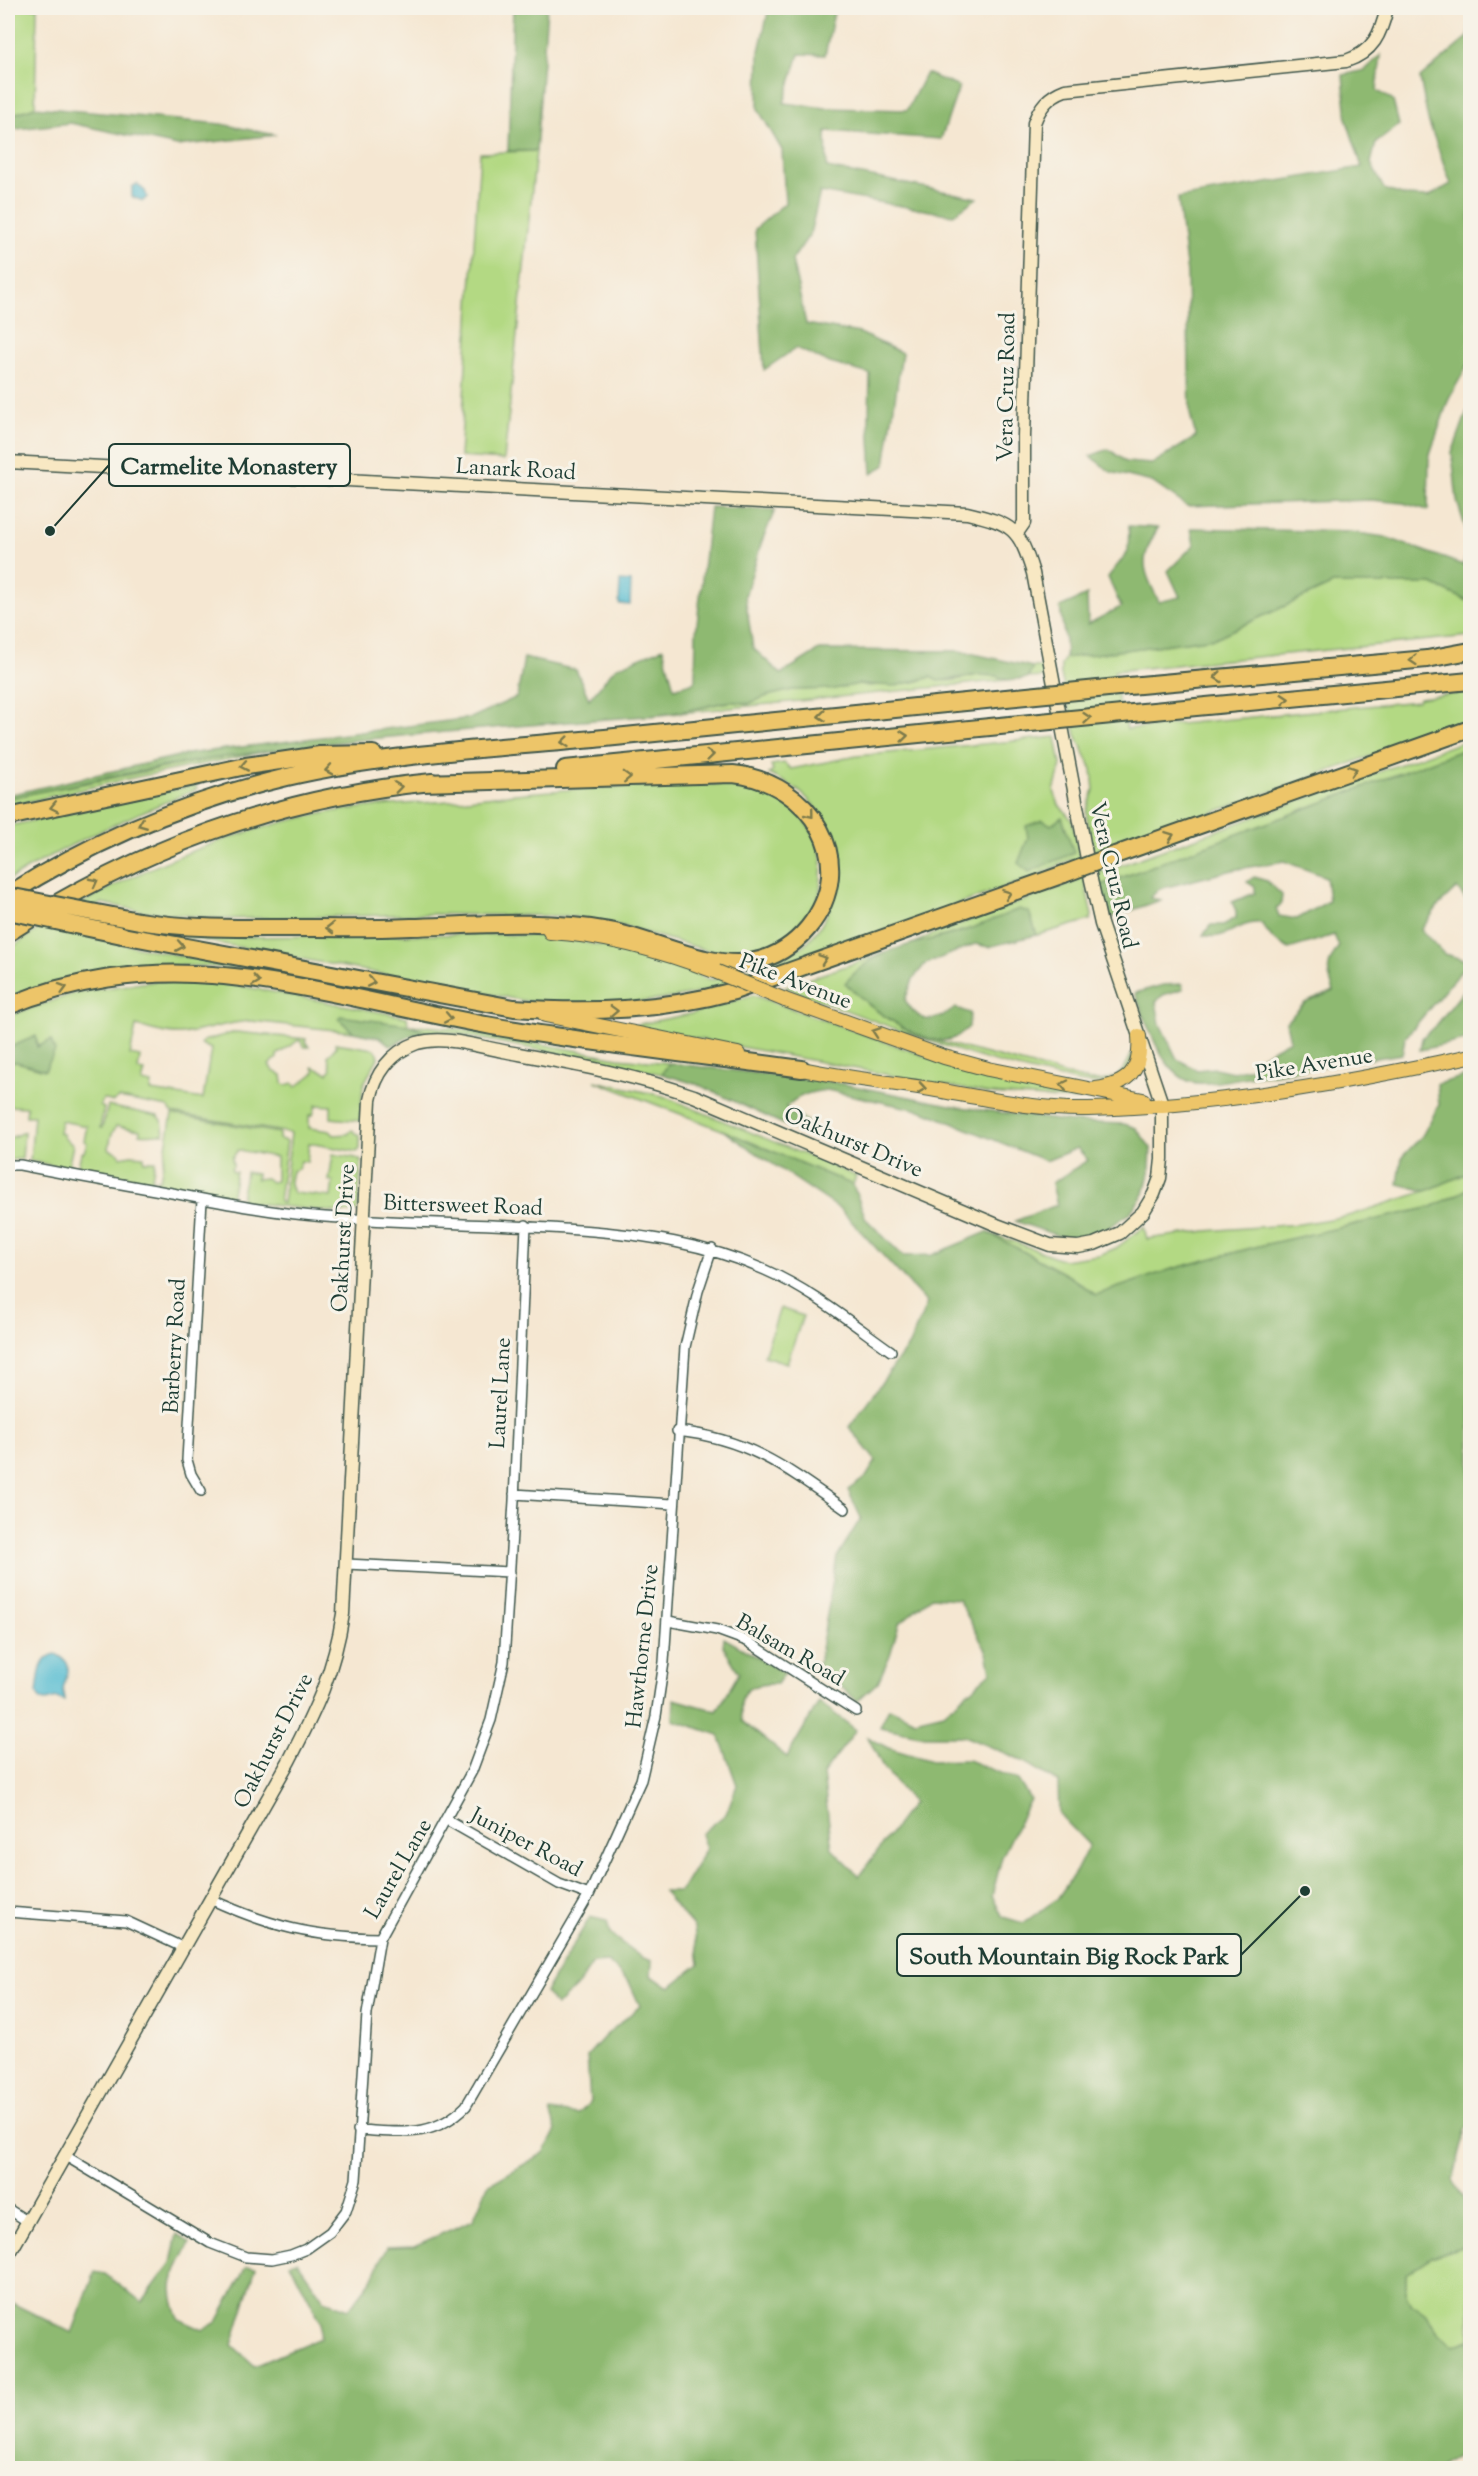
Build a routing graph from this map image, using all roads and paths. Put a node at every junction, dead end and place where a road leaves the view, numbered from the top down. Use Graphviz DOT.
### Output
graph roads {
  1 [pos="1387,8"];
  2 [pos="8,462"];
  3 [pos="1017,533"];
  4 [pos="1470,651"];
  5 [pos="1470,681"];
  6 [pos="1470,729"];
  7 [pos="470,751"];
  8 [pos="422,783"];
  9 [pos="8,818"];
  10 [pos="8,895"];
  11 [pos="8,911"];
  12 [pos="410,927"];
  13 [pos="8,933"];
  14 [pos="8,1006"];
  15 [pos="514,1008"];
  16 [pos="1139,1036"];
  17 [pos="1470,1056"];
  18 [pos="802,1069"];
  19 [pos="1090,1090"];
  20 [pos="1162,1104"];
  21 [pos="8,1165"];
  22 [pos="202,1200"];
  23 [pos="365,1220"];
  24 [pos="526,1225"];
  25 [pos="712,1250"];
  26 [pos="891,1351"];
  27 [pos="677,1431"];
  28 [pos="201,1491"];
  29 [pos="514,1494"];
  30 [pos="673,1504"];
  31 [pos="845,1509"];
  32 [pos="346,1564"];
  33 [pos="510,1572"];
  34 [pos="668,1621"];
  35 [pos="856,1711"];
  36 [pos="447,1820"];
  37 [pos="589,1895"];
  38 [pos="210,1899"];
  39 [pos="8,1912"];
  40 [pos="380,1938"];
  41 [pos="184,1948"];
  42 [pos="358,2130"];
  43 [pos="64,2155"];
  44 [pos="8,2209"];
  45 [pos="27,2221"];
  46 [pos="8,2256"];
  1 -- 3 [label="street, Vera Cruz Road"];
  2 -- 3 [label="street, Lanark Road"];
  3 -- 16 [label="street, Vera Cruz Road"];
  4 -- 7 [label="highway, one-way, bridge"];
  8 -- 5 [label="highway, one-way, bridge"];
  15 -- 6 [label="highway, one-way, bridge"];
  7 -- 9 [label="highway, one-way"];
  7 -- 10 [label="highway, one-way"];
  8 -- 12 [label="highway, one-way"];
  13 -- 8 [label="highway, one-way"];
  12 -- 10 [label="highway, one-way, bridge"];
  11 -- 15 [label="highway, one-way, bridge"];
  19 -- 12 [label="main road, Pike Avenue, one-way, bridge"];
  14 -- 18 [label="highway, one-way"];
  15 -- 18 [label="main road, Pike Avenue"];
  16 -- 19 [label="main road"];
  16 -- 20 [label="street"];
  17 -- 20 [label="main road, Pike Avenue"];
  18 -- 20 [label="main road, Pike Avenue, one-way"];
  19 -- 20 [label="main road, Pike Avenue"];
  20 -- 23 [label="street, Oakhurst Drive"];
  21 -- 22 [label="street, Bittersweet Road"];
  22 -- 23 [label="street, Bittersweet Road"];
  22 -- 28 [label="street, Barberry Road"];
  23 -- 24 [label="street, Bittersweet Road"];
  23 -- 32 [label="street, Oakhurst Drive"];
  24 -- 25 [label="street, Bittersweet Road"];
  24 -- 29 [label="street, Laurel Lane"];
  25 -- 26 [label="street, Bittersweet Road"];
  25 -- 27 [label="street, Hawthorne Drive"];
  27 -- 30 [label="street, Hawthorne Drive"];
  27 -- 31 [label="street"];
  29 -- 30 [label="street"];
  29 -- 33 [label="street, Laurel Lane"];
  30 -- 34 [label="street, Hawthorne Drive"];
  32 -- 33 [label="street"];
  32 -- 38 [label="street, Oakhurst Drive"];
  33 -- 36 [label="street, Laurel Lane"];
  34 -- 35 [label="street, Balsam Road"];
  34 -- 37 [label="street, Hawthorne Drive"];
  36 -- 37 [label="street, Juniper Road"];
  36 -- 40 [label="street, Laurel Lane"];
  37 -- 42 [label="street, Hawthorne Drive"];
  38 -- 40 [label="street"];
  38 -- 41 [label="street, Oakhurst Drive"];
  39 -- 41 [label="street"];
  40 -- 42 [label="street, Laurel Lane"];
  41 -- 43 [label="street, Oakhurst Drive"];
  42 -- 43 [label="street, Laurel Lane"];
  43 -- 45 [label="street, Oakhurst Drive"];
  44 -- 45 [label="street"];
  45 -- 46 [label="street, Oakhurst Drive"];
}
